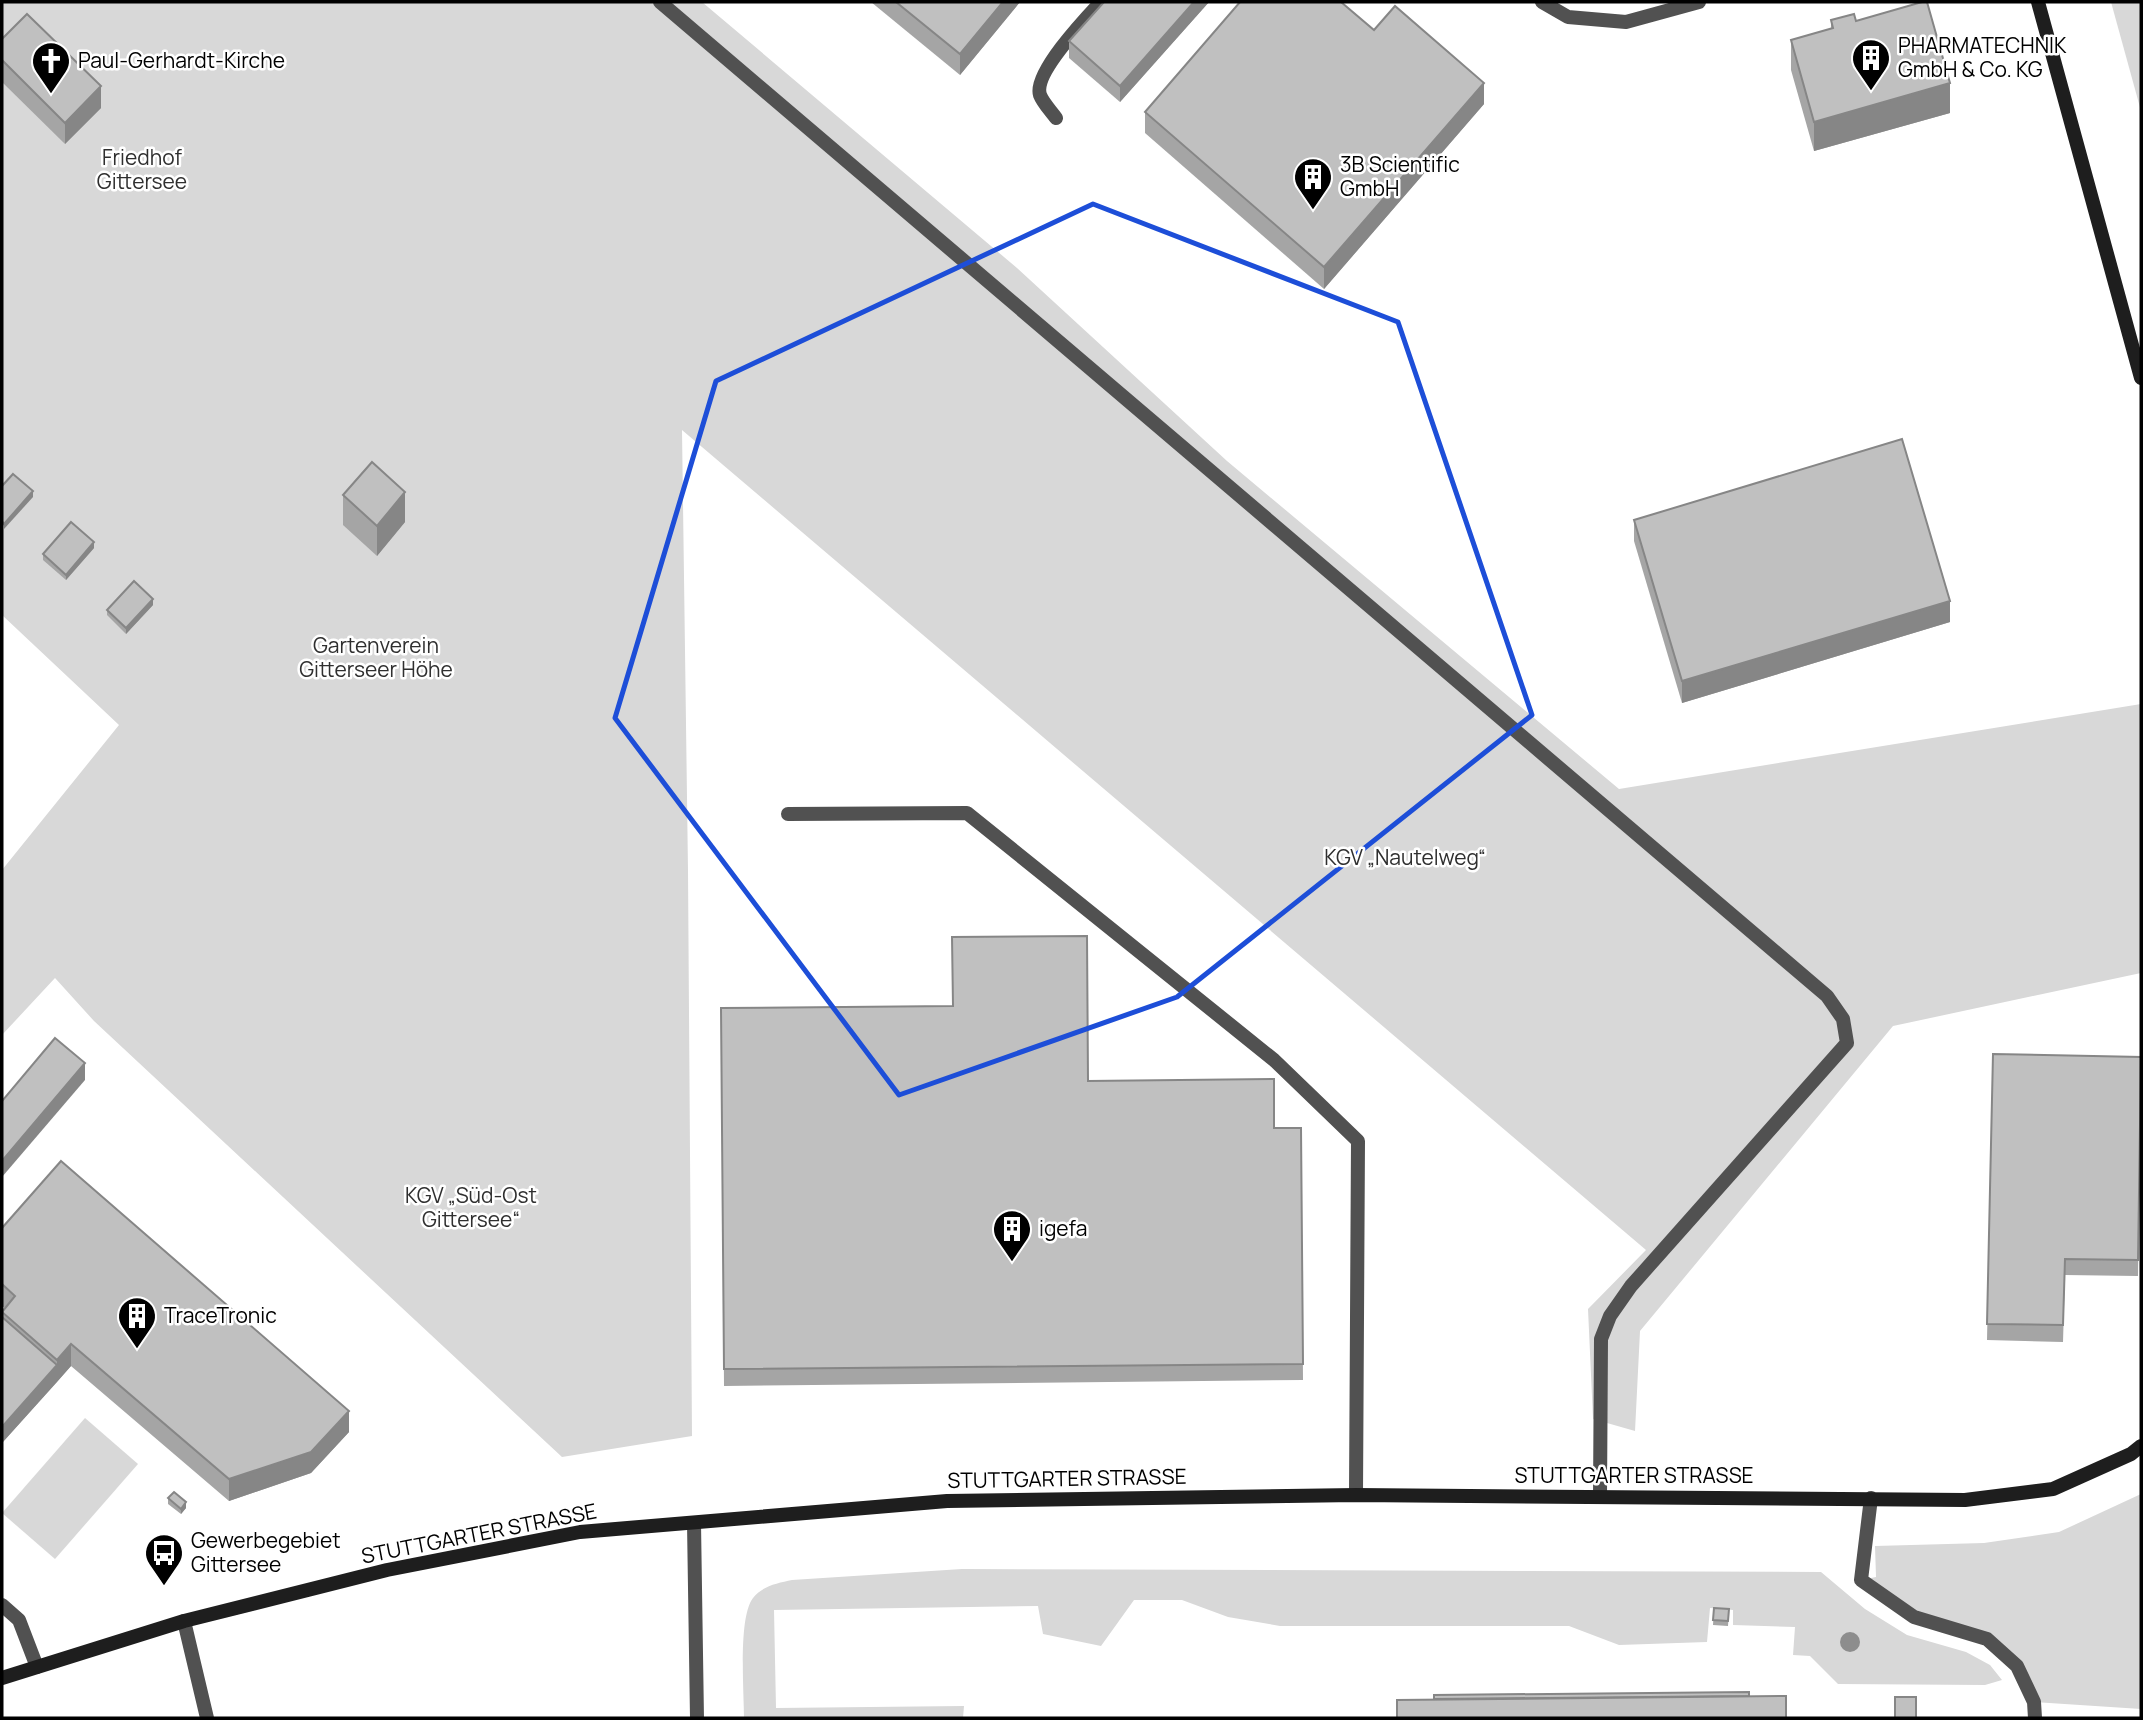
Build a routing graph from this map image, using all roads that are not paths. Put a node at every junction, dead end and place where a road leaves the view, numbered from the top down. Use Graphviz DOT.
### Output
graph roads {
  1 [pos="660,2"];
  2 [pos="1101,2"];
  3 [pos="1542,2"];
  4 [pos="1699,2"];
  5 [pos="2038,2"];
  6 [pos="1056,118"];
  7 [pos="2141,378"];
  8 [pos="788,814"];
  9 [pos="2141,1446"];
  10 [pos="1356,1495"];
  11 [pos="1600,1496"];
  12 [pos="1871,1498"];
  13 [pos="694,1523"];
  14 [pos="2,1605"];
  15 [pos="184,1621"];
  16 [pos="37,1667"];
  17 [pos="2,1678"];
  18 [pos="207,1718"];
  19 [pos="697,1718"];
  20 [pos="2035,1718"];
  1 -- 11 [label="street"];
  2 -- 6 [label="street"];
  3 -- 4 [label="street"];
  5 -- 7 [label="main road"];
  8 -- 10 [label="street"];
  9 -- 12 [label="main road, STUTTGARTER STRASSE"];
  10 -- 11 [label="main road, STUTTGARTER STRASSE"];
  10 -- 13 [label="main road, STUTTGARTER STRASSE"];
  11 -- 12 [label="main road, STUTTGARTER STRASSE"];
  12 -- 20 [label="street"];
  13 -- 15 [label="main road, STUTTGARTER STRASSE"];
  13 -- 19 [label="street"];
  14 -- 16 [label="street"];
  15 -- 16 [label="main road, STUTTGARTER STRASSE"];
  15 -- 18 [label="street"];
  16 -- 17 [label="main road, STUTTGARTER STRASSE"];
}
